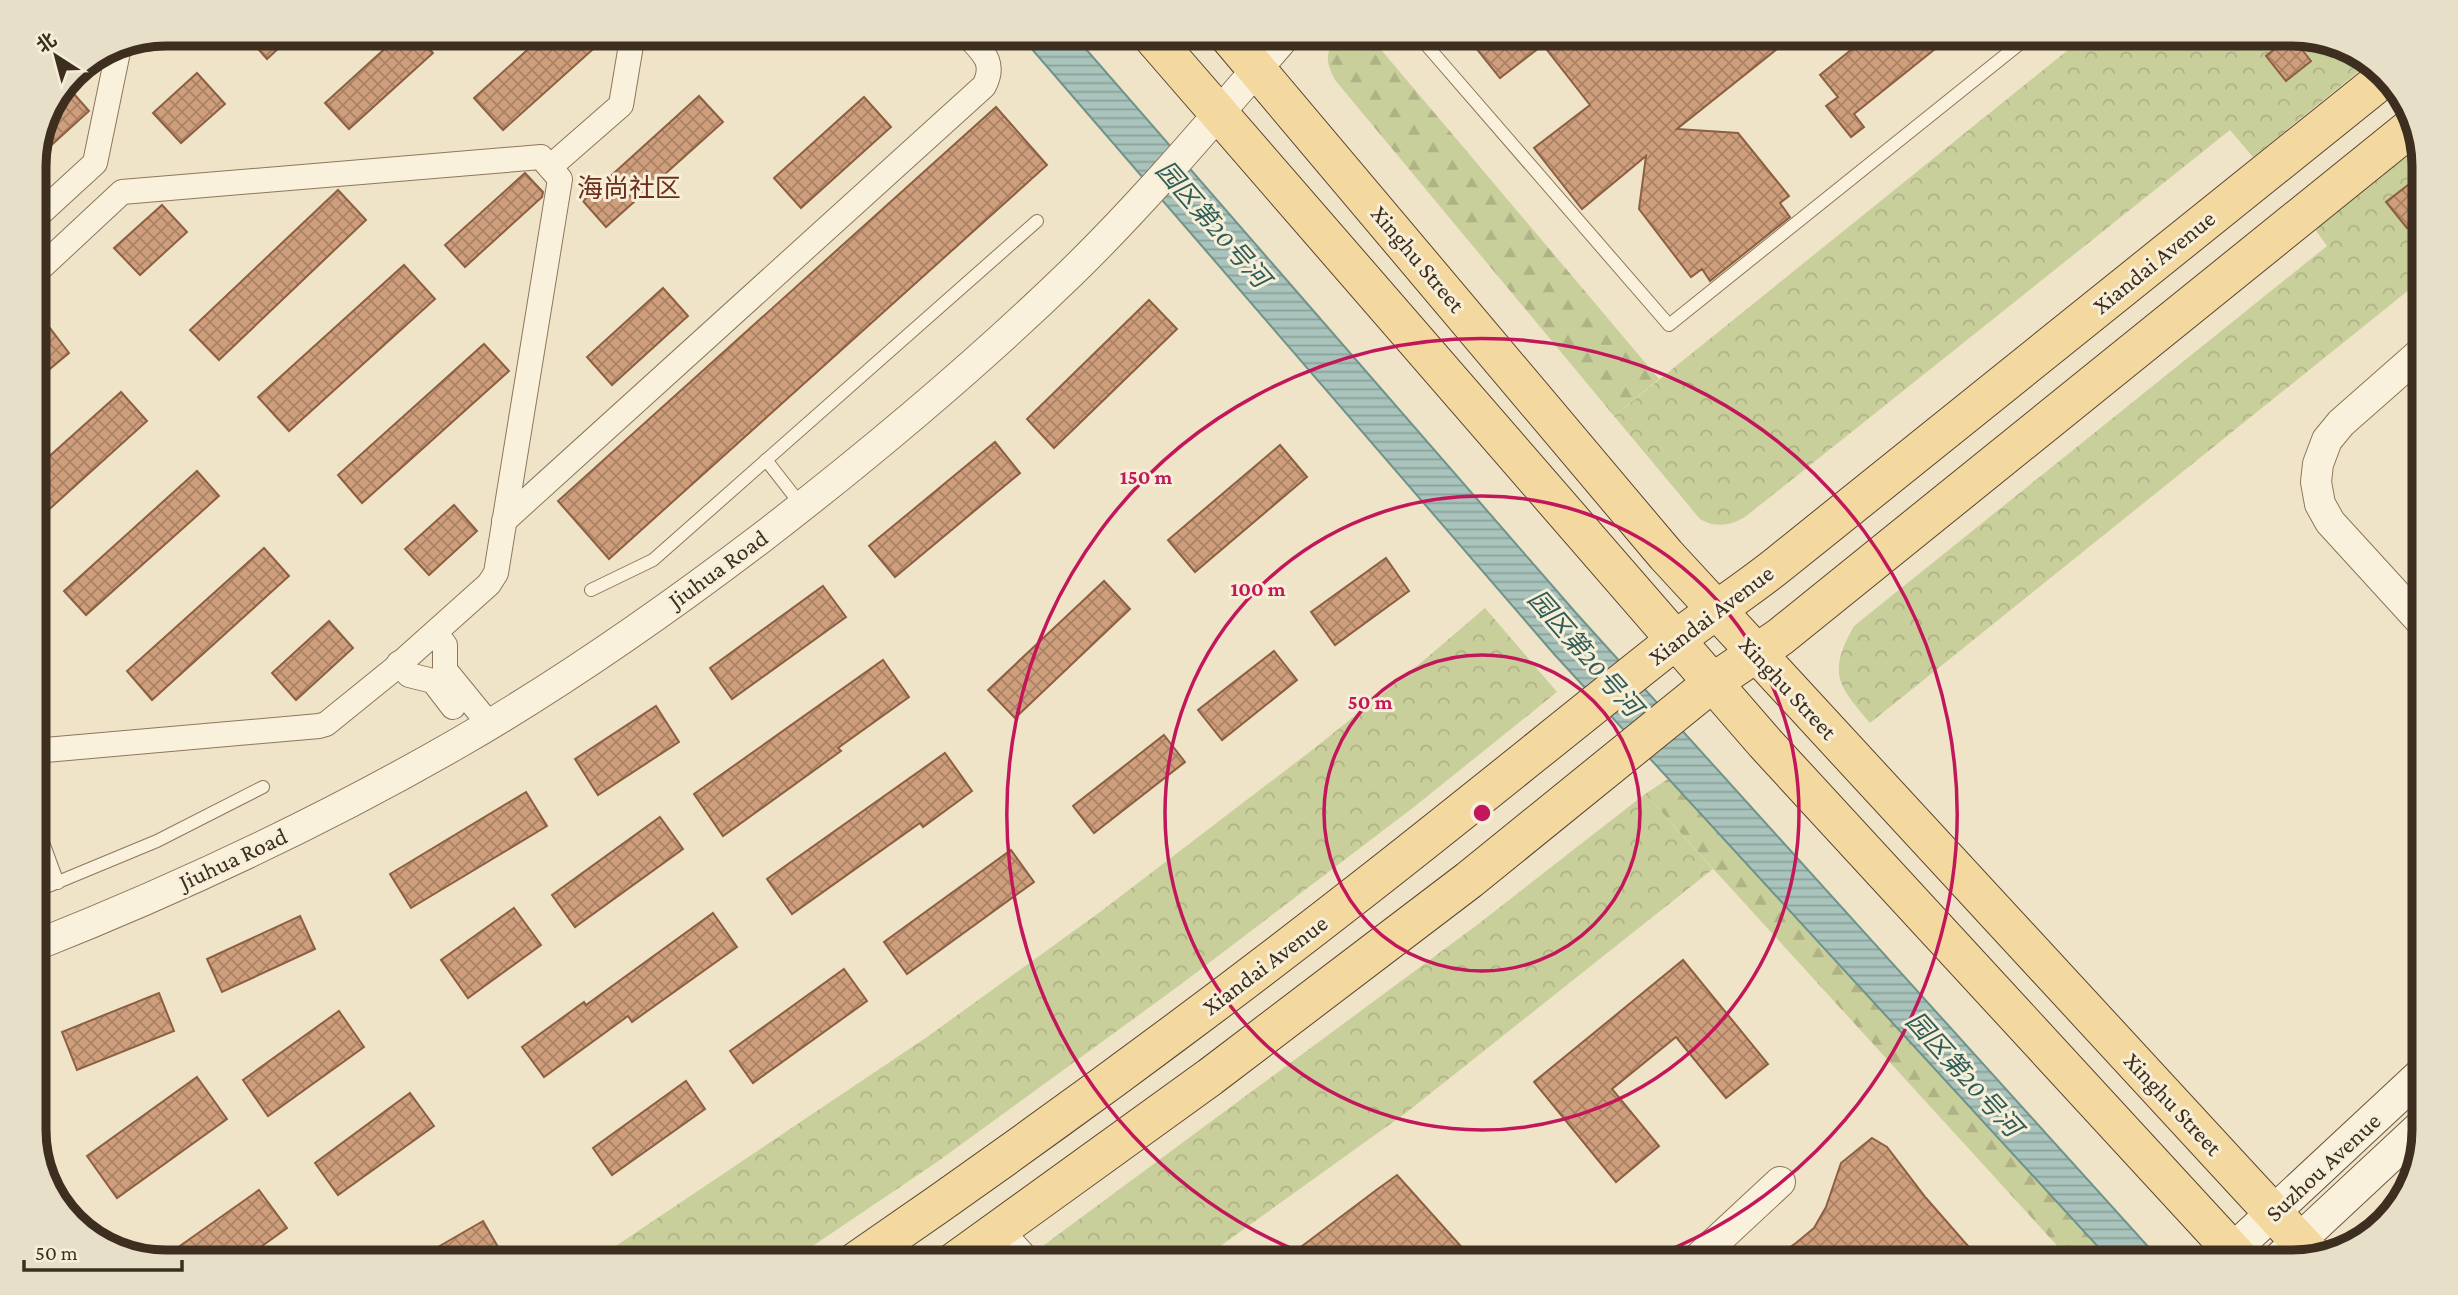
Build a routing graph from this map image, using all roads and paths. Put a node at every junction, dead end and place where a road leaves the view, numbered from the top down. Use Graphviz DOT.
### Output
graph roads {
  1 [pos="631,46"];
  2 [pos="977,46"];
  3 [pos="1160,46"];
  4 [pos="1237,46"];
  5 [pos="1277,46"];
  6 [pos="1427,46"];
  7 [pos="2017,46"];
  8 [pos="117,57"];
  9 [pos="1257,69"];
  10 [pos="2378,82"];
  11 [pos="1218,112"];
  12 [pos="2407,131"];
  13 [pos="95,163"];
  14 [pos="550,167"];
  15 [pos="122,192"];
  16 [pos="46,208"];
  17 [pos="1037,221"];
  18 [pos="46,263"];
  19 [pos="2412,361"];
  20 [pos="766,460"];
  21 [pos="802,506"];
  22 [pos="504,521"];
  23 [pos="591,590"];
  24 [pos="1718,611"];
  25 [pos="2412,612"];
  26 [pos="435,632"];
  27 [pos="1675,641"];
  28 [pos="1756,653"];
  29 [pos="400,663"];
  30 [pos="1712,682"];
  31 [pos="482,729"];
  32 [pos="46,750"];
  33 [pos="263,787"];
  34 [pos="46,850"];
  35 [pos="58,883"];
  36 [pos="46,888"];
  37 [pos="46,938"];
  38 [pos="2412,1083"];
  39 [pos="2411,1137"];
  40 [pos="1780,1182"];
  41 [pos="2274,1213"];
  42 [pos="998,1231"];
  43 [pos="2300,1249"];
  44 [pos="872,1250"];
  45 [pos="971,1250"];
  46 [pos="1015,1250"];
  47 [pos="1707,1250"];
  48 [pos="2225,1250"];
  49 [pos="2239,1250"];
  50 [pos="2294,1250"];
  1 -- 14 [label="street"];
  2 -- 22 [label="street"];
  3 -- 11 [label="main road"];
  4 -- 9 [label="main road, Xinghu Street"];
  5 -- 9 [label="street, Jiuhua Road"];
  6 -- 7 [label="lane"];
  8 -- 13 [label="street"];
  9 -- 11 [label="street, Jiuhua Road"];
  9 -- 24 [label="main road, Xinghu Street"];
  10 -- 24 [label="main road, Xiandai Avenue"];
  11 -- 21 [label="street, Jiuhua Road"];
  11 -- 27 [label="main road"];
  12 -- 28 [label="main road"];
  13 -- 15 [label="street"];
  13 -- 16 [label="street"];
  14 -- 15 [label="street"];
  14 -- 22 [label="street"];
  15 -- 18 [label="street"];
  17 -- 20 [label="lane"];
  19 -- 25 [label="street"];
  20 -- 21 [label="lane"];
  20 -- 23 [label="lane"];
  21 -- 31 [label="street, Jiuhua Road"];
  22 -- 26 [label="street"];
  24 -- 27 [label="main road, Xiandai Avenue"];
  24 -- 28 [label="main road, Xinghu Street"];
  26 -- 29 [label="street"];
  26 -- 31 [label="street"];
  27 -- 30 [label="main road"];
  27 -- 44 [label="main road, Xiandai Avenue"];
  28 -- 30 [label="main road"];
  28 -- 41 [label="main road, Xinghu Street"];
  29 -- 31 [label="street"];
  29 -- 32 [label="street"];
  30 -- 42 [label="main road"];
  30 -- 48 [label="main road"];
  31 -- 37 [label="street, Jiuhua Road"];
  33 -- 35 [label="lane"];
  34 -- 35 [label="lane"];
  35 -- 36 [label="lane"];
  38 -- 41 [label="main road, Suzhou Avenue"];
  39 -- 43 [label="main road, Suzhou Avenue"];
  40 -- 47 [label="street"];
  41 -- 49 [label="main road, Suzhou Avenue"];
  41 -- 50 [label="main road, Xinghu Street"];
  42 -- 45 [label="main road"];
  42 -- 46 [label="street"];
}
